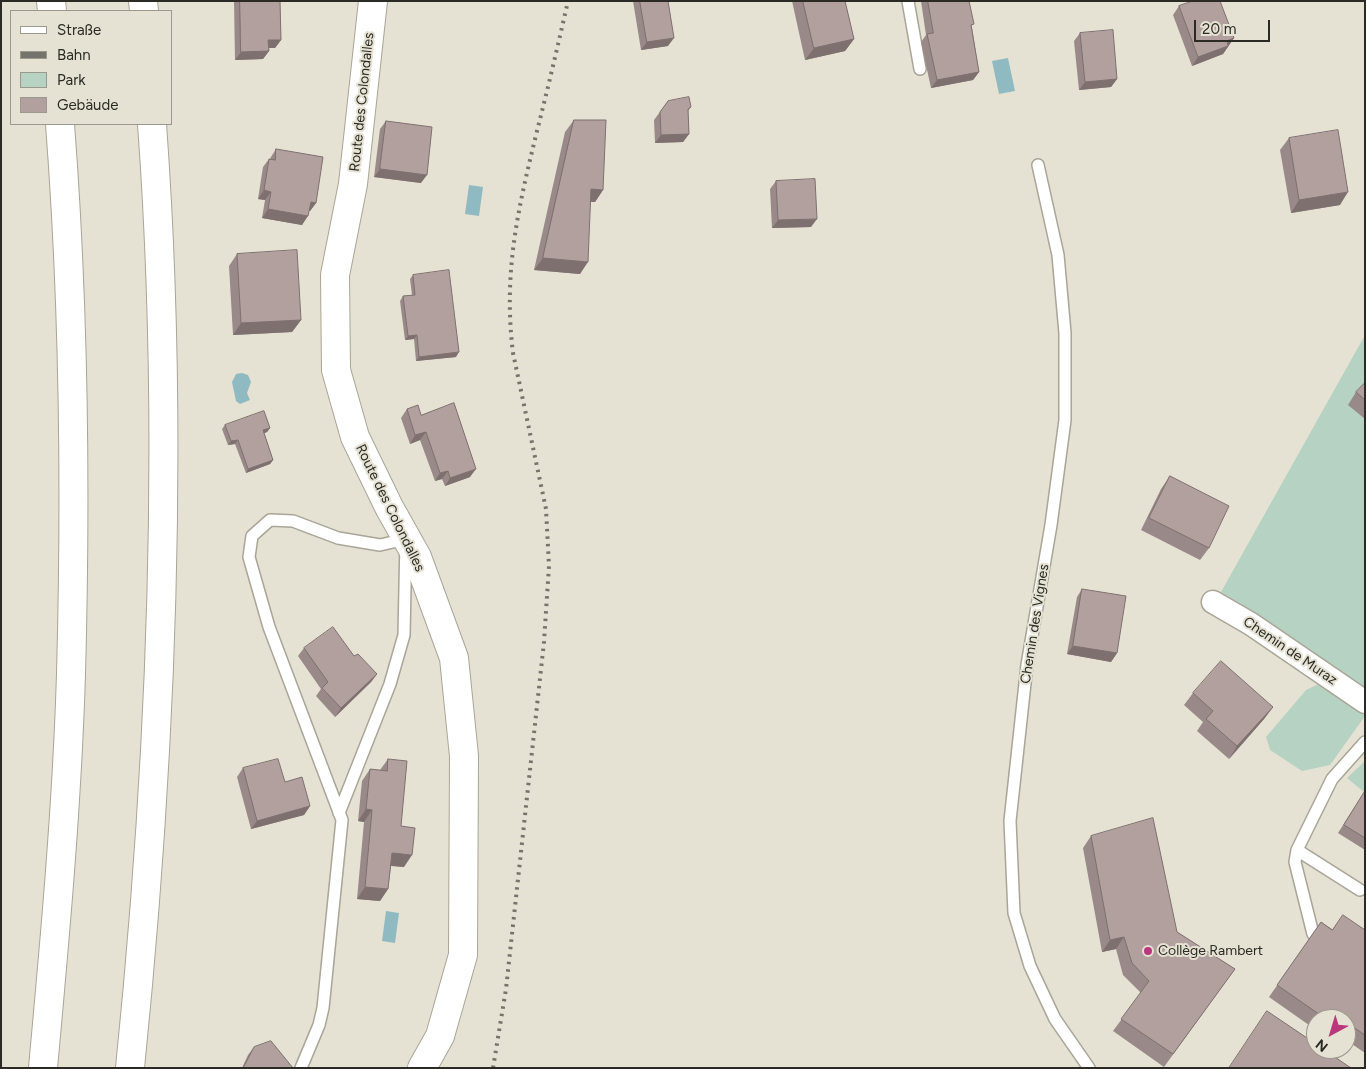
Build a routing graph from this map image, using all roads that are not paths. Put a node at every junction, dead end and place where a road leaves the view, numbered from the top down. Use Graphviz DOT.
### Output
graph roads {
  1 [pos="373,1"];
  2 [pos="908,1"];
  3 [pos="920,69"];
  4 [pos="60,125"];
  5 [pos="152,125"];
  6 [pos="1038,165"];
  7 [pos="406,538"];
  8 [pos="1213,602"];
  9 [pos="1365,702"];
  10 [pos="1365,742"];
  11 [pos="339,813"];
  12 [pos="1297,850"];
  13 [pos="1360,890"];
  14 [pos="1313,934"];
  15 [pos="44,1068"];
  16 [pos="130,1068"];
  17 [pos="301,1068"];
  18 [pos="422,1068"];
  19 [pos="1089,1068"];
  1 -- 7 [label="main road, Route des Colondalles"];
  2 -- 3 [label="lane"];
  4 -- 15 [label="main road"];
  5 -- 16 [label="main road"];
  6 -- 19 [label="lane, Chemin des Vignes"];
  7 -- 11 [label="lane"];
  7 -- 11 [label="lane"];
  7 -- 18 [label="main road, Route des Colondalles"];
  8 -- 9 [label="street, Chemin de Muraz"];
  10 -- 12 [label="lane"];
  11 -- 17 [label="lane"];
  12 -- 13 [label="lane"];
  12 -- 14 [label="lane"];
}
